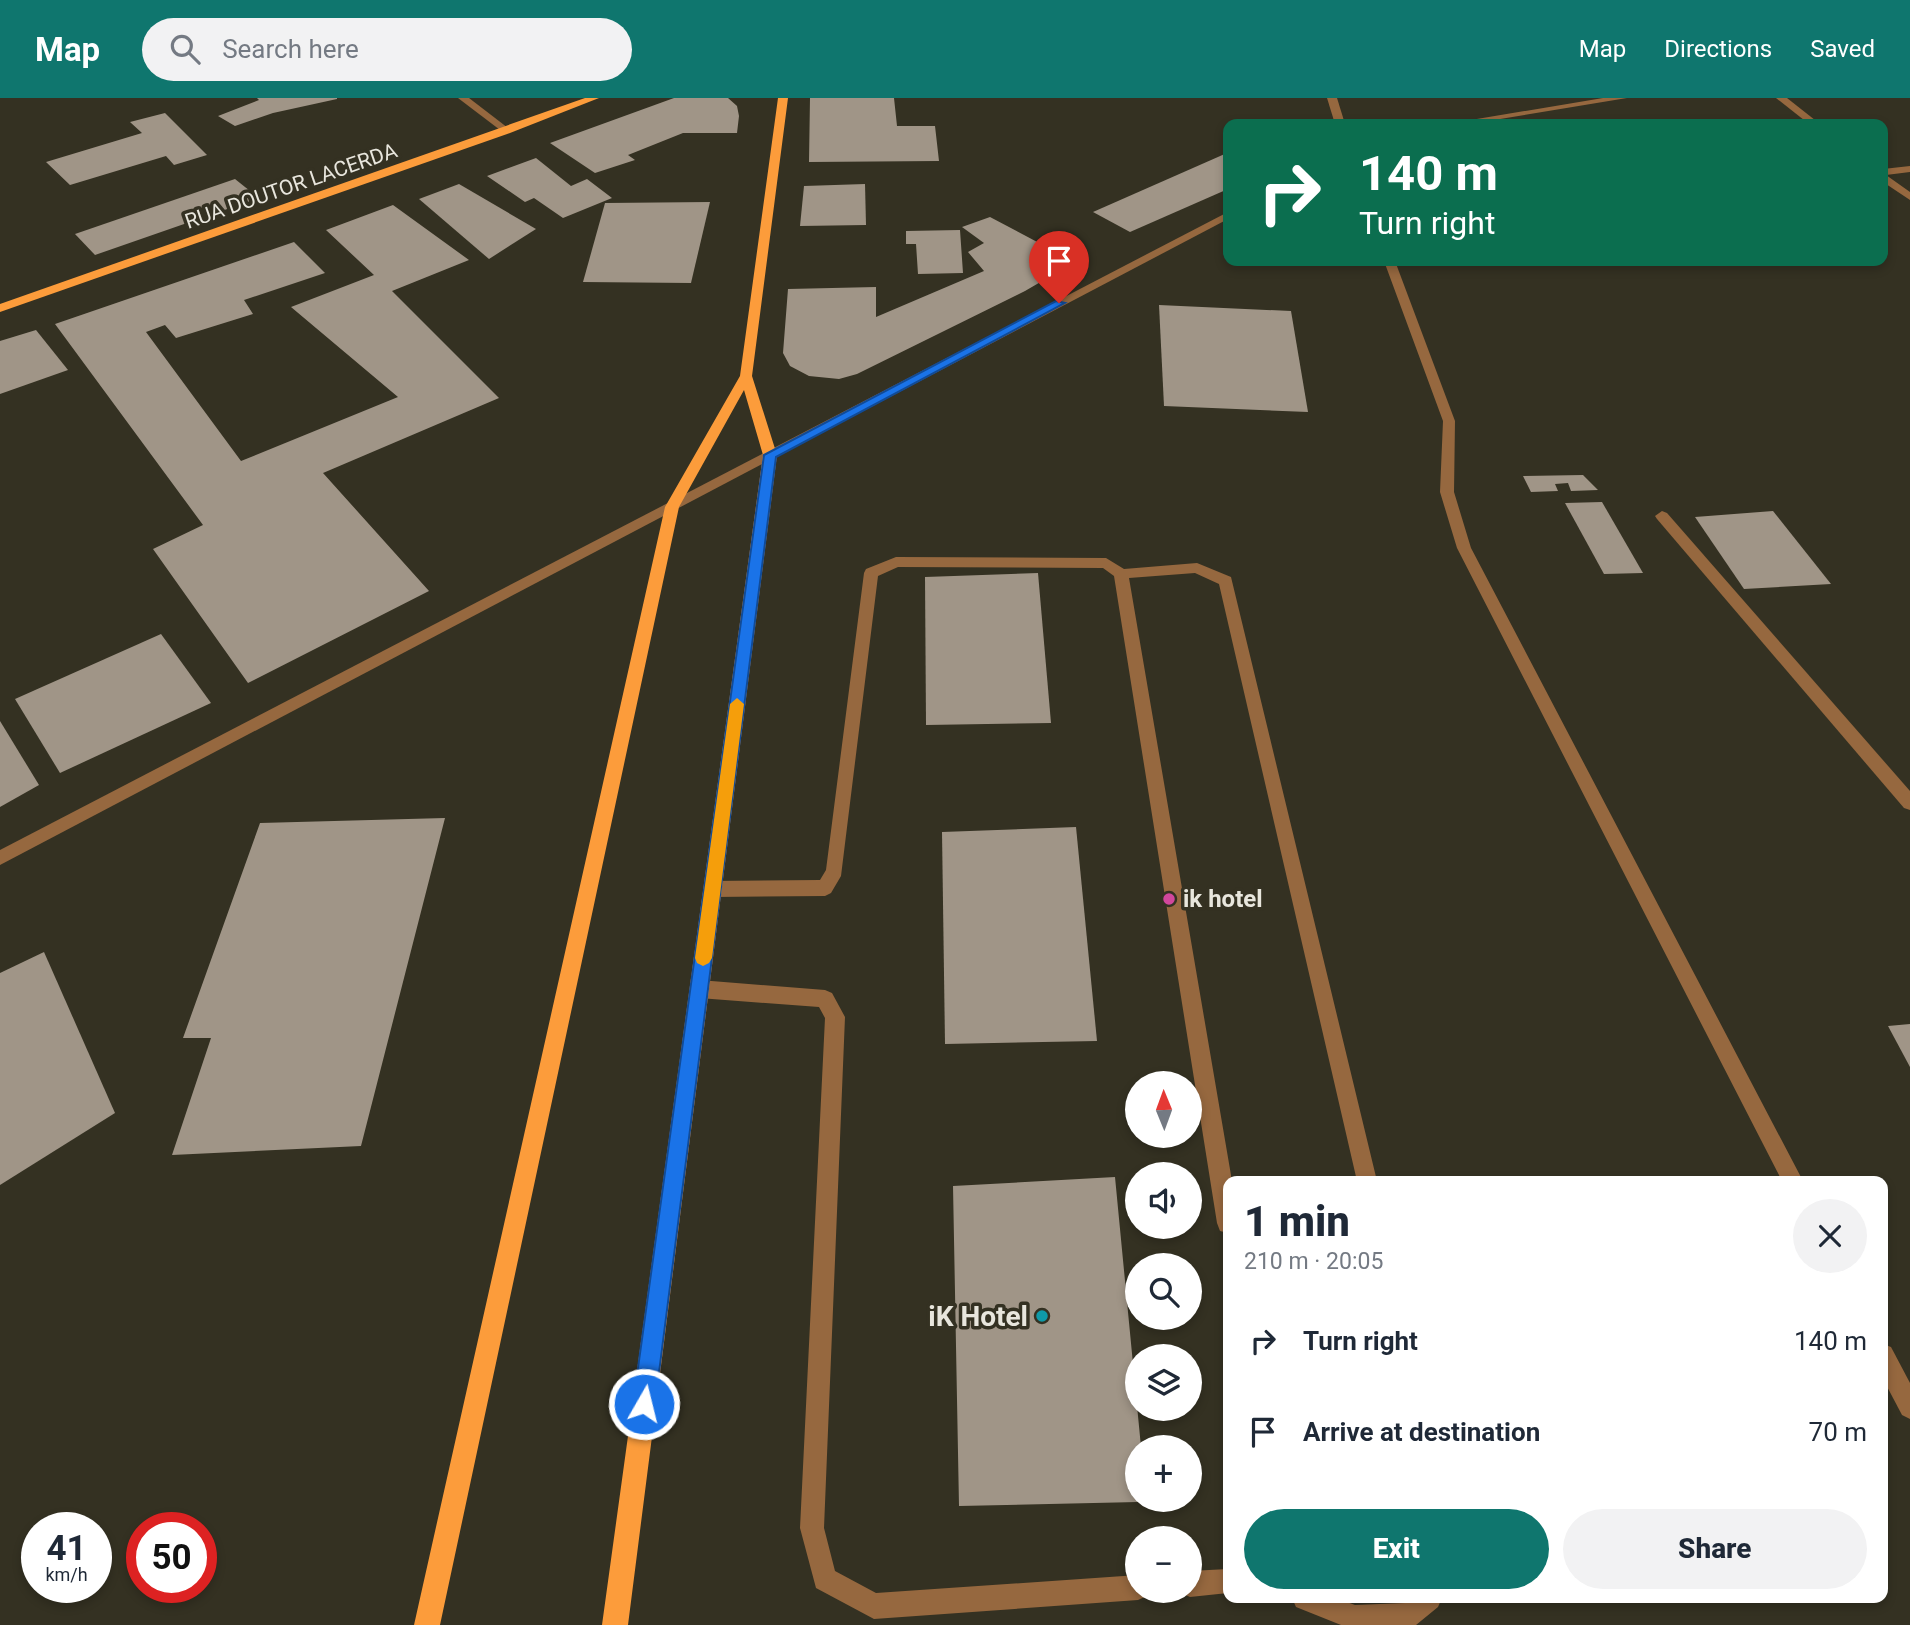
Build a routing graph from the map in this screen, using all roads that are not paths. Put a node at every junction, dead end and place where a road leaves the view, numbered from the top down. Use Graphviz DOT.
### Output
graph roads {
  1 [pos="463,98"];
  2 [pos="594,98"];
  3 [pos="1332,98"];
  4 [pos="1622,98"];
  5 [pos="1780,98"];
  6 [pos="781,99"];
  7 [pos="1338,119"];
  8 [pos="1485,119"];
  9 [pos="1808,119"];
  10 [pos="507,131"];
  11 [pos="1910,169"];
  12 [pos="1888,173"];
  13 [pos="1888,178"];
  14 [pos="1910,197"];
  15 [pos="1223,218"];
  16 [pos="1391,266"];
  17 [pos="0,308"];
  18 [pos="746,376"];
  19 [pos="770,455"];
  20 [pos="672,507"];
  21 [pos="1662,516"];
  22 [pos="1121,574"];
  23 [pos="1910,803"];
  24 [pos="0,858"];
  25 [pos="712,889"];
  26 [pos="699,989"];
  27 [pos="1366,1176"];
  28 [pos="1790,1176"];
  29 [pos="1223,1193"];
  30 [pos="1888,1365"];
  31 [pos="1910,1407"];
  32 [pos="1223,1581"];
  33 [pos="1202,1583"];
  34 [pos="1125,1588"];
  35 [pos="1318,1603"];
  36 [pos="1423,1603"];
  37 [pos="427,1625"];
  38 [pos="615,1625"];
  1 -- 10 [label="street"];
  2 -- 10 [label="main road, RUA DOUTOR LACERDA"];
  3 -- 7 [label="street"];
  4 -- 8 [label="street"];
  5 -- 9 [label="street"];
  6 -- 18 [label="main road"];
  10 -- 17 [label="main road, RUA DOUTOR LACERDA"];
  11 -- 12 [label="street"];
  13 -- 14 [label="street"];
  15 -- 19 [label="street"];
  16 -- 28 [label="street"];
  18 -- 19 [label="main road"];
  18 -- 20 [label="main road"];
  19 -- 20 [label="street"];
  19 -- 25 [label="main road"];
  20 -- 24 [label="street"];
  20 -- 37 [label="main road"];
  21 -- 23 [label="street"];
  22 -- 25 [label="street"];
  22 -- 27 [label="street"];
  22 -- 29 [label="street"];
  25 -- 26 [label="main road"];
  26 -- 34 [label="street"];
  26 -- 38 [label="main road"];
  30 -- 31 [label="street"];
  32 -- 33 [label="street"];
  35 -- 36 [label="street"];
}
